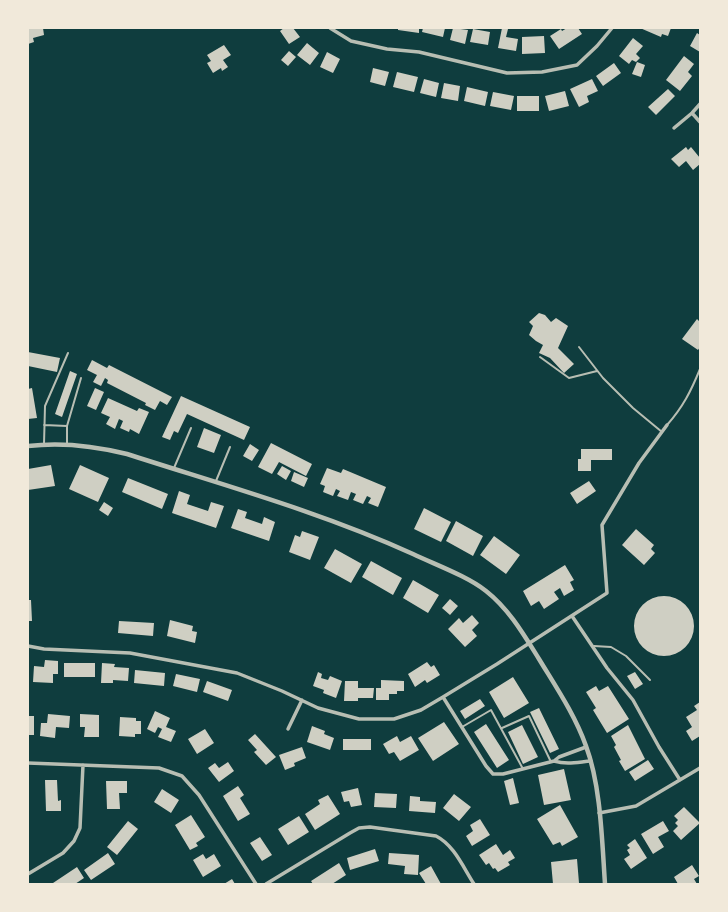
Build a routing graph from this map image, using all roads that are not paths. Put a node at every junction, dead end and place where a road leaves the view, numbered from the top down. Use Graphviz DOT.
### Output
graph roads {
  1 [pos="330,28"];
  2 [pos="612,28"];
  3 [pos="700,104"];
  4 [pos="692,113"];
  5 [pos="700,122"];
  6 [pos="674,128"];
  7 [pos="579,347"];
  8 [pos="68,353"];
  9 [pos="540,358"];
  10 [pos="700,369"];
  11 [pos="597,371"];
  12 [pos="82,378"];
  13 [pos="44,425"];
  14 [pos="667,425"];
  15 [pos="67,426"];
  16 [pos="191,428"];
  17 [pos="662,432"];
  18 [pos="44,444"];
  19 [pos="67,445"];
  20 [pos="28,446"];
  21 [pos="230,447"];
  22 [pos="174,469"];
  23 [pos="216,482"];
  24 [pos="572,616"];
  25 [pos="529,644"];
  26 [pos="28,646"];
  27 [pos="592,646"];
  28 [pos="650,680"];
  29 [pos="443,697"];
  30 [pos="302,700"];
  31 [pos="462,727"];
  32 [pos="288,728"];
  33 [pos="502,728"];
  34 [pos="586,747"];
  35 [pos="553,761"];
  36 [pos="591,761"];
  37 [pos="28,763"];
  38 [pos="83,765"];
  39 [pos="700,768"];
  40 [pos="523,769"];
  41 [pos="680,780"];
  42 [pos="599,813"];
  43 [pos="28,874"];
  44 [pos="256,884"];
  45 [pos="266,884"];
  46 [pos="474,884"];
  47 [pos="605,884"];
  1 -- 2 [label="street"];
  3 -- 4 [label="street"];
  4 -- 5 [label="street"];
  4 -- 6 [label="street"];
  7 -- 11 [label="lane"];
  8 -- 13 [label="lane"];
  9 -- 11 [label="lane"];
  10 -- 14 [label="lane"];
  11 -- 17 [label="lane"];
  12 -- 15 [label="lane"];
  13 -- 15 [label="lane"];
  13 -- 18 [label="lane"];
  14 -- 17 [label="street"];
  15 -- 19 [label="lane"];
  16 -- 22 [label="lane"];
  17 -- 24 [label="street"];
  18 -- 19 [label="street"];
  18 -- 20 [label="street"];
  19 -- 22 [label="street"];
  21 -- 23 [label="lane"];
  22 -- 23 [label="street"];
  23 -- 25 [label="street"];
  24 -- 25 [label="street"];
  24 -- 27 [label="street"];
  25 -- 29 [label="street"];
  25 -- 34 [label="street"];
  26 -- 30 [label="street"];
  27 -- 28 [label="lane"];
  27 -- 41 [label="street"];
  29 -- 30 [label="street"];
  29 -- 31 [label="street"];
  30 -- 32 [label="street"];
  31 -- 33 [label="lane"];
  31 -- 40 [label="street"];
  33 -- 35 [label="lane"];
  33 -- 40 [label="lane"];
  34 -- 35 [label="street"];
  34 -- 36 [label="street"];
  35 -- 36 [label="street"];
  35 -- 40 [label="street"];
  36 -- 42 [label="street"];
  37 -- 38 [label="street"];
  38 -- 43 [label="street"];
  38 -- 44 [label="street"];
  39 -- 41 [label="street"];
  41 -- 42 [label="street"];
  42 -- 47 [label="street"];
  45 -- 46 [label="street"];
}
